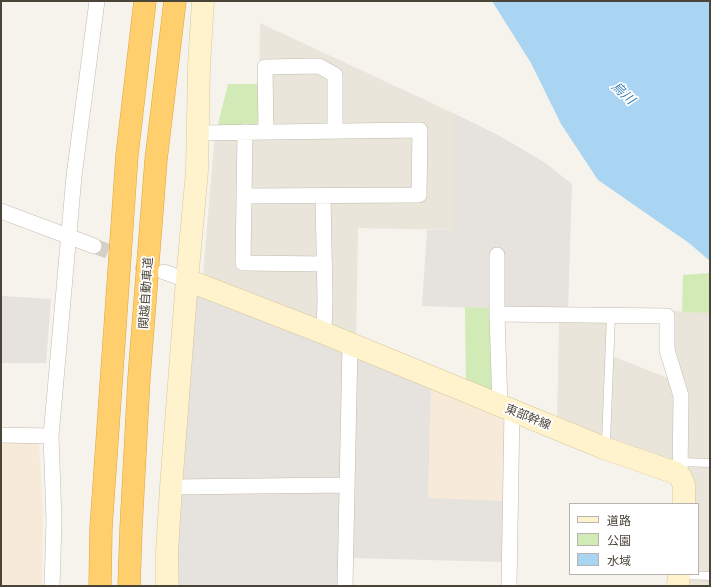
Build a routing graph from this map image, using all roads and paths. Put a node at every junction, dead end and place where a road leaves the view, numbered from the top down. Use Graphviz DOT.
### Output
graph roads {
  1 [pos="97,1"];
  2 [pos="145,1"];
  3 [pos="175,1"];
  4 [pos="203,1"];
  5 [pos="335,131"];
  6 [pos="245,132"];
  7 [pos="266,132"];
  8 [pos="198,133"];
  9 [pos="244,196"];
  10 [pos="323,196"];
  11 [pos="1,211"];
  12 [pos="69,236"];
  13 [pos="94,246"];
  14 [pos="497,255"];
  15 [pos="325,264"];
  16 [pos="164,272"];
  17 [pos="186,280"];
  18 [pos="497,314"];
  19 [pos="611,316"];
  20 [pos="324,333"];
  21 [pos="350,344"];
  22 [pos="506,408"];
  23 [pos="1,435"];
  24 [pos="51,436"];
  25 [pos="604,448"];
  26 [pos="710,463"];
  27 [pos="680,469"];
  28 [pos="348,485"];
  29 [pos="171,486"];
  30 [pos="684,503"];
  31 [pos="710,576"];
  32 [pos="678,578"];
  33 [pos="52,586"];
  34 [pos="100,586"];
  35 [pos="129,586"];
  36 [pos="167,586"];
  37 [pos="345,586"];
  38 [pos="509,586"];
  1 -- 12 [label="street"];
  2 -- 34 [label="highway"];
  3 -- 35 [label="highway, 関越自動車道"];
  4 -- 8 [label="street"];
  5 -- 7 [label="street"];
  5 -- 7 [label="street"];
  5 -- 10 [label="street"];
  6 -- 7 [label="street"];
  6 -- 8 [label="street"];
  6 -- 9 [label="street"];
  8 -- 17 [label="street"];
  9 -- 10 [label="street"];
  9 -- 15 [label="street"];
  10 -- 15 [label="street"];
  11 -- 12 [label="street"];
  12 -- 13 [label="street"];
  12 -- 24 [label="street"];
  14 -- 18 [label="street"];
  15 -- 20 [label="street"];
  16 -- 17 [label="street"];
  17 -- 20 [label="street, 東部幹線"];
  17 -- 29 [label="street"];
  18 -- 19 [label="street"];
  18 -- 22 [label="street"];
  19 -- 25 [label="lane"];
  19 -- 27 [label="street"];
  20 -- 21 [label="street, 東部幹線"];
  21 -- 22 [label="street, 東部幹線"];
  21 -- 28 [label="street"];
  22 -- 25 [label="street, 東部幹線"];
  22 -- 38 [label="street"];
  23 -- 24 [label="street"];
  24 -- 33 [label="street"];
  25 -- 27 [label="street, 東部幹線"];
  26 -- 27 [label="lane"];
  27 -- 30 [label="street"];
  28 -- 29 [label="street"];
  28 -- 37 [label="street"];
  29 -- 36 [label="street"];
  31 -- 32 [label="lane"];
}
